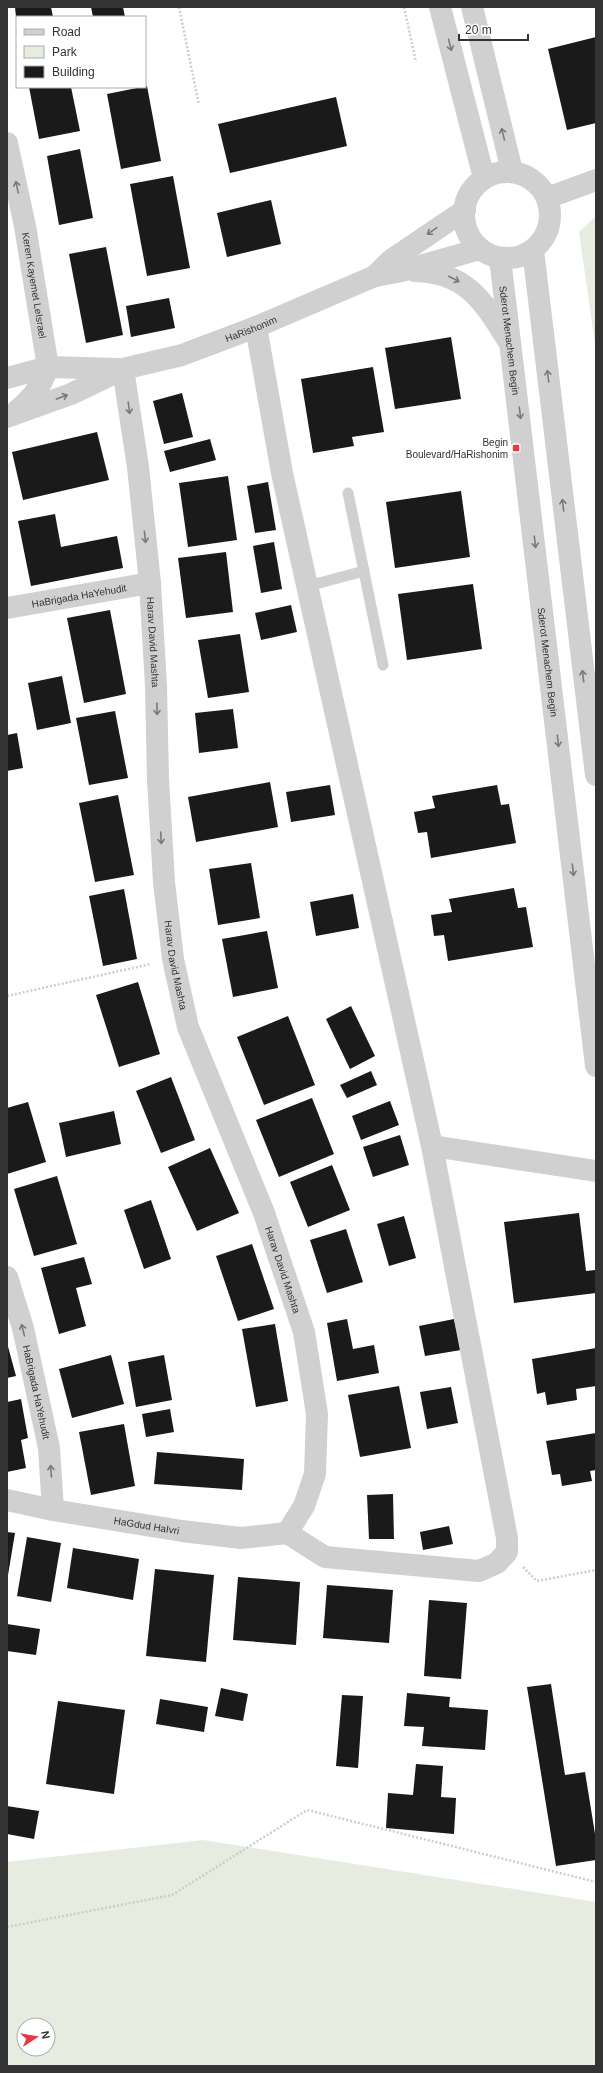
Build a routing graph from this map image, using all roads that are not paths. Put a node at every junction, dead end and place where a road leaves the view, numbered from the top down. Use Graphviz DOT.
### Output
graph roads {
  1 [pos="440,7"];
  2 [pos="472,7"];
  3 [pos="7,143"];
  4 [pos="512,171"];
  5 [pos="484,178"];
  6 [pos="596,180"];
  7 [pos="547,198"];
  8 [pos="465,210"];
  9 [pos="16,227"];
  10 [pos="480,249"];
  11 [pos="533,250"];
  12 [pos="500,258"];
  13 [pos="402,271"];
  14 [pos="375,276"];
  15 [pos="256,327"];
  16 [pos="512,347"];
  17 [pos="48,367"];
  18 [pos="123,370"];
  19 [pos="7,378"];
  20 [pos="10,416"];
  21 [pos="348,492"];
  22 [pos="364,571"];
  23 [pos="150,583"];
  24 [pos="308,586"];
  25 [pos="7,608"];
  26 [pos="383,665"];
  27 [pos="592,714"];
  28 [pos="596,775"];
  29 [pos="596,1066"];
  30 [pos="432,1146"];
  31 [pos="596,1171"];
  32 [pos="7,1277"];
  33 [pos="7,1500"];
  34 [pos="53,1510"];
  35 [pos="287,1533"];
  1 -- 5 [label="street, one-way"];
  4 -- 2 [label="street, one-way"];
  9 -- 3 [label="street, Keren Kayemet LeIsrael, one-way"];
  4 -- 5 [label="street"];
  4 -- 7 [label="street"];
  5 -- 8 [label="street"];
  6 -- 7 [label="street"];
  7 -- 11 [label="street"];
  8 -- 10 [label="street"];
  8 -- 14 [label="street, HaRishonim, one-way"];
  9 -- 17 [label="street, Keren Kayemet LeIsrael"];
  10 -- 12 [label="street"];
  10 -- 13 [label="street, HaRishonim"];
  11 -- 12 [label="street"];
  27 -- 11 [label="street, one-way"];
  12 -- 16 [label="street, Sderot Menachem Begin"];
  13 -- 14 [label="street, HaRishonim"];
  13 -- 16 [label="street, one-way"];
  14 -- 15 [label="street, HaRishonim"];
  15 -- 18 [label="street, HaRishonim"];
  15 -- 24 [label="street"];
  16 -- 29 [label="street, Sderot Menachem Begin, one-way"];
  17 -- 18 [label="street, HaRishonim"];
  17 -- 19 [label="street, HaRishonim"];
  17 -- 20 [label="street, Keren Kayemet LeIsrael"];
  20 -- 18 [label="street, HaRishonim, one-way"];
  18 -- 23 [label="street, Harav David Mashta, one-way"];
  21 -- 22 [label="lane"];
  22 -- 24 [label="lane"];
  22 -- 26 [label="lane"];
  23 -- 25 [label="street, HaBrigada HaYehudit"];
  23 -- 35 [label="street, Harav David Mashta, one-way"];
  24 -- 30 [label="street"];
  27 -- 28 [label="street"];
  30 -- 31 [label="street"];
  30 -- 35 [label="street"];
  34 -- 32 [label="street, HaBrigada HaYehudit, one-way"];
  33 -- 34 [label="street, HaGdud HaIvri"];
  34 -- 35 [label="street, HaGdud HaIvri"];
}
